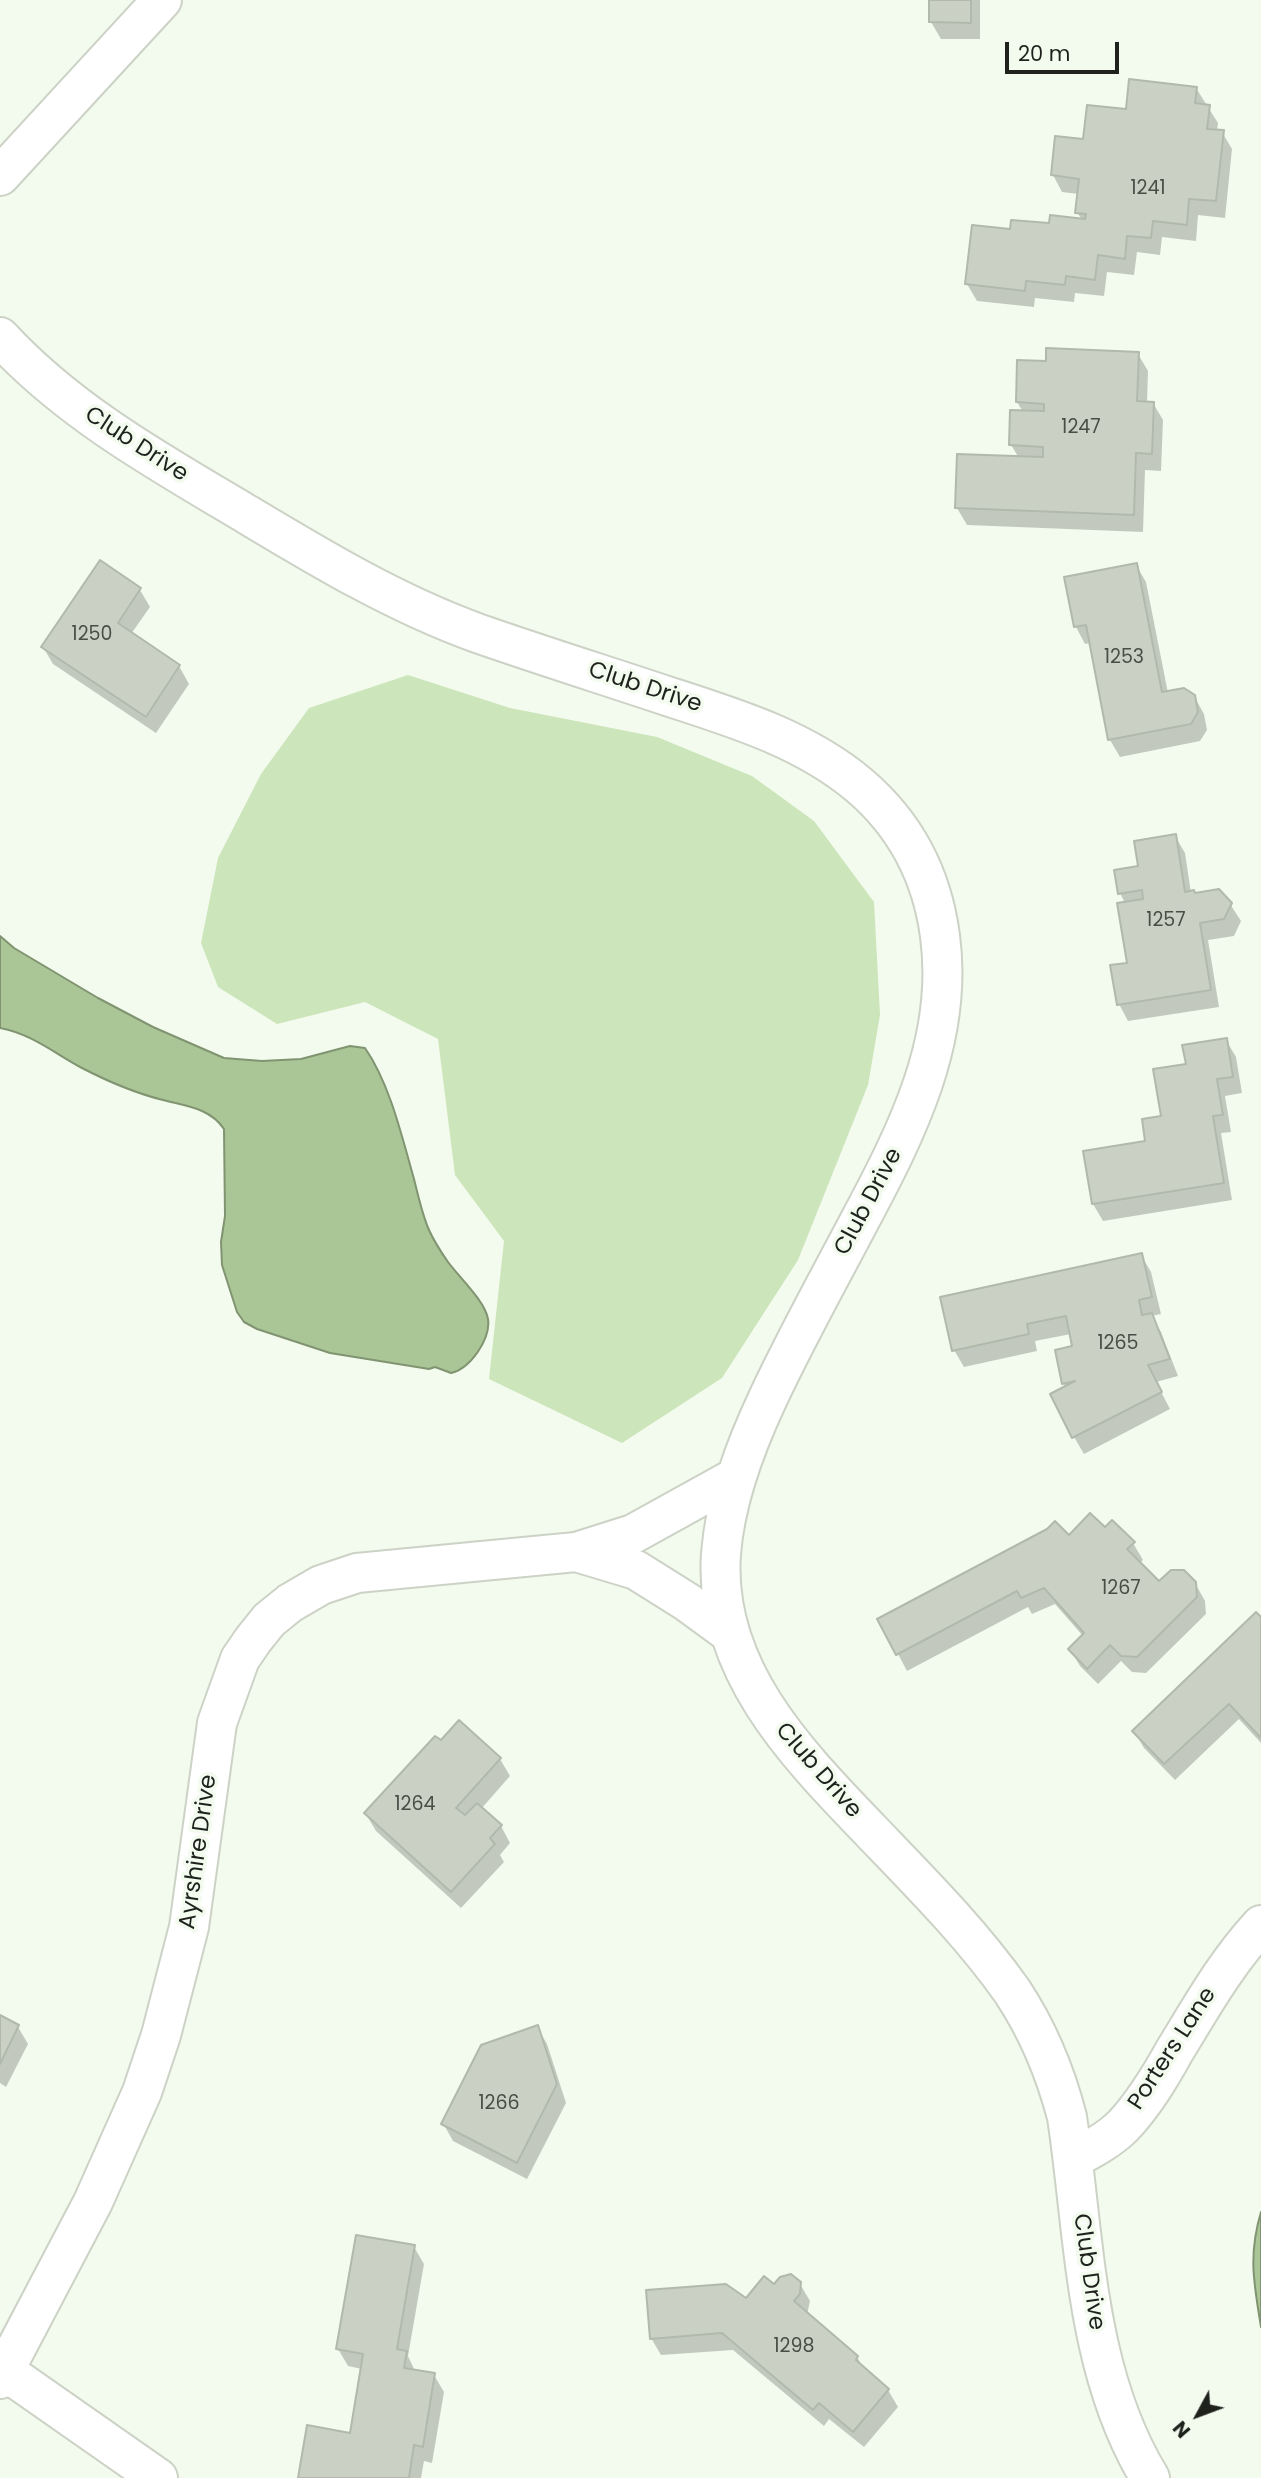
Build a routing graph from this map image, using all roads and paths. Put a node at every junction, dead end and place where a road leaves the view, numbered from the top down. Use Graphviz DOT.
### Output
graph roads {
  1 [pos="162,0"];
  2 [pos="0,176"];
  3 [pos="0,337"];
  4 [pos="736,1477"];
  5 [pos="576,1552"];
  6 [pos="728,1632"];
  7 [pos="1261,1925"];
  8 [pos="1073,2159"];
  9 [pos="2,2375"];
  10 [pos="158,2478"];
  11 [pos="1150,2478"];
  1 -- 2 [label="street"];
  3 -- 4 [label="street, Club Drive"];
  4 -- 5 [label="street, Ayrshire Drive"];
  4 -- 6 [label="street, Club Drive"];
  5 -- 6 [label="street, Ayrshire Drive"];
  5 -- 9 [label="street, Ayrshire Drive"];
  6 -- 8 [label="street, Club Drive"];
  7 -- 8 [label="street, Porters Lane"];
  8 -- 11 [label="street, Club Drive"];
  9 -- 10 [label="street"];
}
